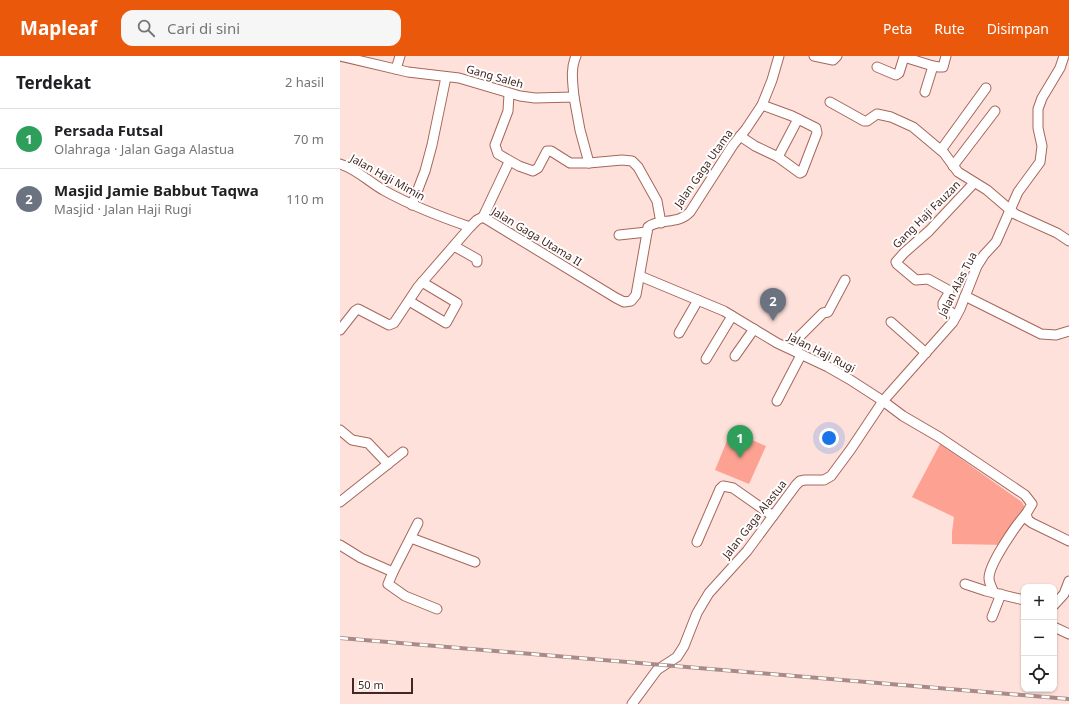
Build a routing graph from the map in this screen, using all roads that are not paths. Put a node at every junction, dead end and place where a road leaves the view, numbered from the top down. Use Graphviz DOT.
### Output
graph roads {
  1 [pos="340,56"];
  2 [pos="400,56"];
  3 [pos="576,56"];
  4 [pos="779,56"];
  5 [pos="814,56"];
  6 [pos="837,56"];
  7 [pos="946,56"];
  8 [pos="1064,56"];
  9 [pos="933,66"];
  10 [pos="877,67"];
  11 [pos="396,69"];
  12 [pos="446,76"];
  13 [pos="986,88"];
  14 [pos="925,92"];
  15 [pos="509,94"];
  16 [pos="574,98"];
  17 [pos="830,102"];
  18 [pos="762,105"];
  19 [pos="996,111"];
  20 [pos="798,119"];
  21 [pos="740,136"];
  22 [pos="941,150"];
  23 [pos="778,157"];
  24 [pos="509,162"];
  25 [pos="340,164"];
  26 [pos="589,164"];
  27 [pos="953,166"];
  28 [pos="974,182"];
  29 [pos="412,205"];
  30 [pos="1011,210"];
  31 [pos="483,217"];
  32 [pos="661,223"];
  33 [pos="470,228"];
  34 [pos="647,232"];
  35 [pos="619,235"];
  36 [pos="1069,241"];
  37 [pos="454,246"];
  38 [pos="477,262"];
  39 [pos="640,276"];
  40 [pos="845,280"];
  41 [pos="422,282"];
  42 [pos="966,296"];
  43 [pos="698,300"];
  44 [pos="409,301"];
  45 [pos="732,316"];
  46 [pos="956,316"];
  47 [pos="891,322"];
  48 [pos="754,329"];
  49 [pos="340,330"];
  50 [pos="1069,331"];
  51 [pos="679,333"];
  52 [pos="799,353"];
  53 [pos="926,353"];
  54 [pos="735,356"];
  55 [pos="706,359"];
  56 [pos="777,401"];
  57 [pos="883,401"];
  58 [pos="340,430"];
  59 [pos="403,452"];
  60 [pos="388,464"];
  61 [pos="340,502"];
  62 [pos="1026,514"];
  63 [pos="773,516"];
  64 [pos="418,523"];
  65 [pos="411,538"];
  66 [pos="1069,541"];
  67 [pos="697,542"];
  68 [pos="340,545"];
  69 [pos="475,562"];
  70 [pos="393,572"];
  71 [pos="1069,582"];
  72 [pos="965,584"];
  73 [pos="997,593"];
  74 [pos="1021,599"];
  75 [pos="1057,602"];
  76 [pos="437,609"];
  77 [pos="992,617"];
  78 [pos="1057,628"];
  79 [pos="1069,634"];
  80 [pos="632,704"];
  1 -- 11 [label="street, Gang Saleh"];
  2 -- 11 [label="street"];
  3 -- 16 [label="street"];
  4 -- 18 [label="street, Jalan Gaga Utama"];
  5 -- 6 [label="street"];
  7 -- 9 [label="street"];
  8 -- 30 [label="street, Jalan Alas Tua"];
  9 -- 10 [label="street"];
  9 -- 14 [label="street"];
  11 -- 12 [label="street, Gang Saleh"];
  12 -- 15 [label="street, Gang Saleh"];
  12 -- 29 [label="street"];
  13 -- 22 [label="street"];
  15 -- 16 [label="street, Gang Saleh"];
  15 -- 24 [label="street"];
  16 -- 26 [label="street"];
  17 -- 22 [label="street"];
  18 -- 20 [label="street"];
  18 -- 21 [label="street, Jalan Gaga Utama"];
  19 -- 27 [label="street"];
  20 -- 23 [label="street"];
  20 -- 23 [label="street"];
  21 -- 23 [label="street"];
  21 -- 32 [label="street, Jalan Gaga Utama"];
  22 -- 27 [label="street"];
  24 -- 26 [label="street"];
  24 -- 31 [label="street"];
  25 -- 29 [label="street, Jalan Haji Mimin"];
  26 -- 32 [label="street"];
  27 -- 28 [label="street"];
  28 -- 30 [label="street"];
  28 -- 46 [label="street, Gang Haji Fauzan"];
  29 -- 33 [label="street, Jalan Haji Mimin"];
  30 -- 36 [label="street"];
  30 -- 42 [label="street, Jalan Alas Tua"];
  31 -- 33 [label="street, Jalan Gaga Utama II"];
  31 -- 39 [label="street, Jalan Gaga Utama II"];
  32 -- 34 [label="street, Jalan Gaga Utama"];
  33 -- 37 [label="street, Jalan Gaga Utama II"];
  34 -- 35 [label="street"];
  34 -- 39 [label="street"];
  37 -- 38 [label="street"];
  37 -- 41 [label="street, Jalan Gaga Utama II"];
  39 -- 43 [label="street, Jalan Haji Rugi"];
  40 -- 52 [label="street"];
  41 -- 44 [label="street, Jalan Gaga Utama II"];
  41 -- 44 [label="street"];
  42 -- 46 [label="street, Jalan Alas Tua"];
  42 -- 50 [label="street"];
  43 -- 45 [label="street, Jalan Haji Rugi"];
  43 -- 51 [label="street"];
  44 -- 49 [label="street, Jalan Gaga Utama II"];
  45 -- 48 [label="street, Jalan Haji Rugi"];
  45 -- 55 [label="street"];
  46 -- 53 [label="street, Jalan Alas Tua"];
  47 -- 53 [label="street"];
  48 -- 52 [label="street, Jalan Haji Rugi"];
  48 -- 54 [label="street"];
  52 -- 56 [label="street"];
  52 -- 57 [label="street, Jalan Haji Rugi"];
  53 -- 57 [label="street, Jalan Alas Tua"];
  57 -- 62 [label="street, Jalan Haji Rugi"];
  57 -- 63 [label="street, Jalan Gaga Alastua"];
  58 -- 60 [label="street"];
  59 -- 60 [label="street"];
  60 -- 61 [label="street"];
  62 -- 66 [label="street"];
  62 -- 73 [label="street"];
  63 -- 67 [label="street"];
  63 -- 80 [label="street, Jalan Gaga Alastua"];
  64 -- 65 [label="street"];
  65 -- 69 [label="street"];
  65 -- 70 [label="street"];
  68 -- 70 [label="street"];
  70 -- 76 [label="street"];
  71 -- 75 [label="street"];
  72 -- 73 [label="street"];
  73 -- 74 [label="street"];
  73 -- 77 [label="street"];
  78 -- 79 [label="street"];
}
